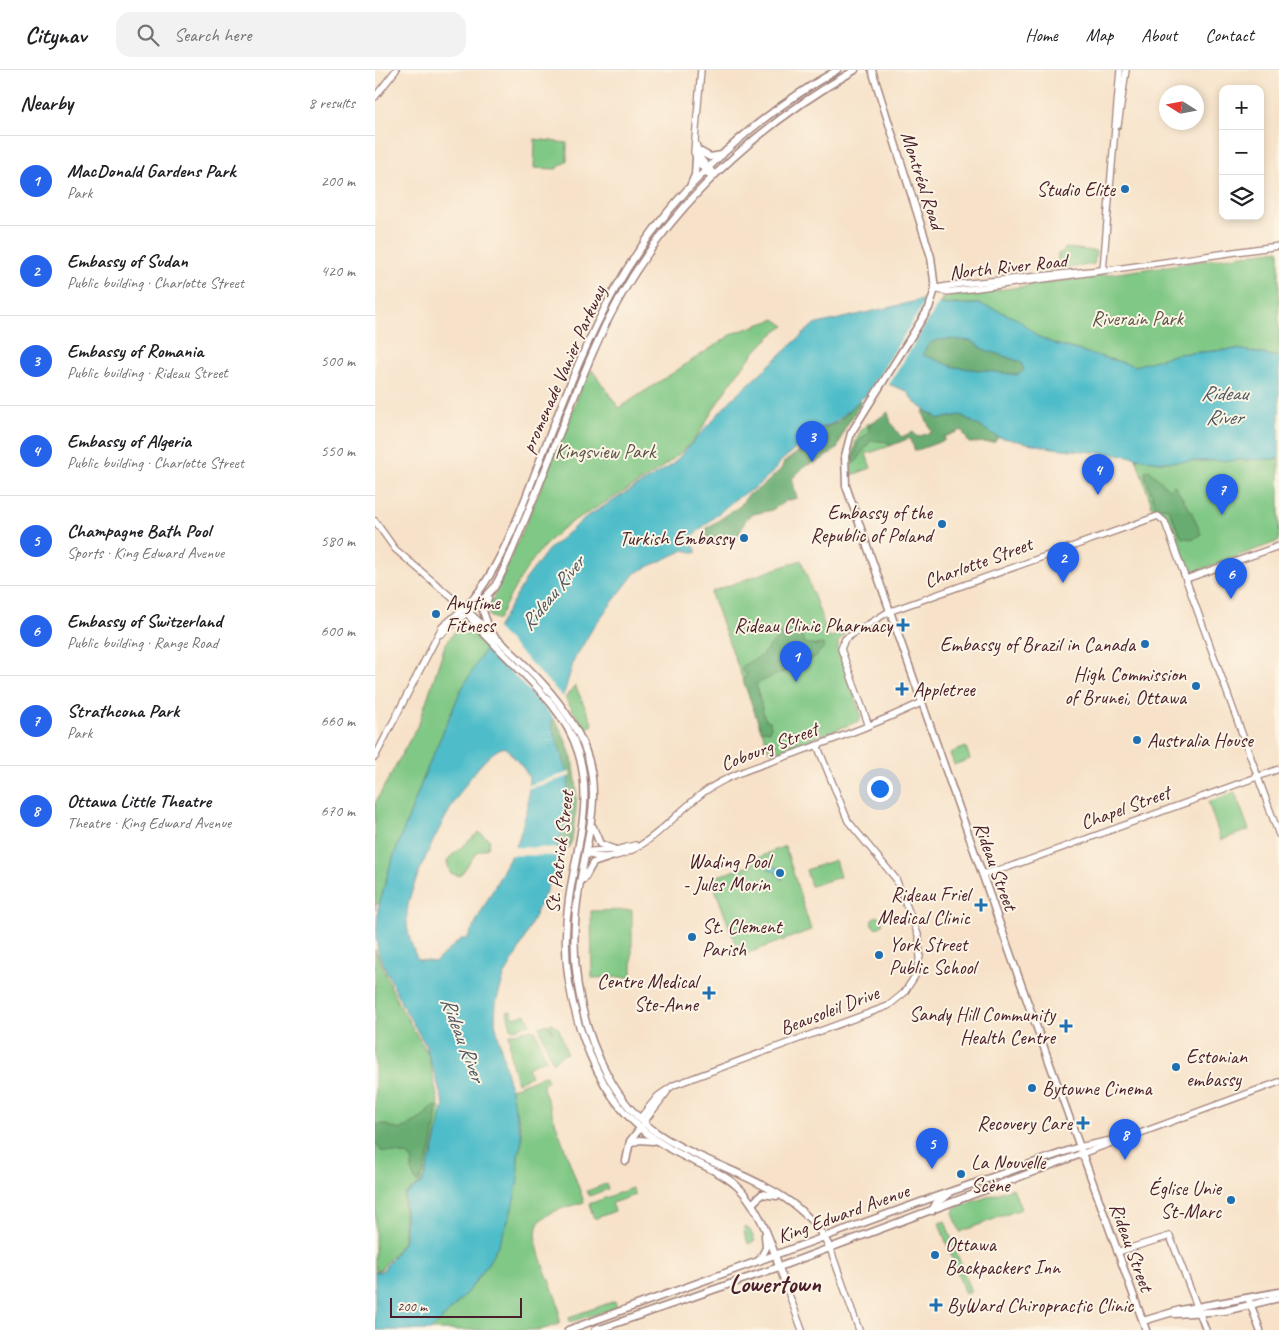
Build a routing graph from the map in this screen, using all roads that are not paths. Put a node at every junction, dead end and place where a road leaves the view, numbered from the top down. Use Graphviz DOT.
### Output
graph roads {
  1 [pos="396,70"];
  2 [pos="701,70"];
  3 [pos="837,70"];
  4 [pos="855,70"];
  5 [pos="871,70"];
  6 [pos="1120,70"];
  7 [pos="1126,70"];
  8 [pos="375,97"];
  9 [pos="1116,129"];
  10 [pos="697,155"];
  11 [pos="723,155"];
  12 [pos="707,170"];
  13 [pos="712,176"];
  14 [pos="689,189"];
  15 [pos="1279,246"];
  16 [pos="1103,270"];
  17 [pos="935,289"];
  18 [pos="863,412"];
  19 [pos="375,521"];
  20 [pos="1279,546"];
  21 [pos="1186,579"];
  22 [pos="495,586"];
  23 [pos="466,610"];
  24 [pos="889,612"];
  25 [pos="489,634"];
  26 [pos="921,703"];
  27 [pos="560,710"];
  28 [pos="869,726"];
  29 [pos="817,745"];
  30 [pos="375,757"];
  31 [pos="1279,769"];
  32 [pos="1258,777"];
  33 [pos="592,821"];
  34 [pos="1279,836"];
  35 [pos="615,853"];
  36 [pos="586,854"];
  37 [pos="982,874"];
  38 [pos="578,892"];
  39 [pos="1279,1082"];
  40 [pos="642,1120"];
  41 [pos="637,1127"];
  42 [pos="1131,1136"];
  43 [pos="654,1141"];
  44 [pos="629,1145"];
  45 [pos="1079,1147"];
  46 [pos="1081,1154"];
  47 [pos="626,1161"];
  48 [pos="953,1192"];
  49 [pos="783,1197"];
  50 [pos="751,1204"];
  51 [pos="932,1211"];
  52 [pos="764,1232"];
  53 [pos="824,1238"];
  54 [pos="830,1248"];
  55 [pos="1117,1252"];
  56 [pos="775,1255"];
  57 [pos="759,1261"];
  58 [pos="779,1267"];
  59 [pos="674,1292"];
  60 [pos="1279,1292"];
  61 [pos="691,1298"];
  62 [pos="1279,1298"];
  63 [pos="1250,1301"];
  64 [pos="1199,1310"];
  65 [pos="1143,1321"];
  66 [pos="567,1330"];
  67 [pos="597,1330"];
  68 [pos="802,1330"];
  69 [pos="859,1330"];
  70 [pos="1146,1330"];
  71 [pos="1206,1330"];
  72 [pos="1261,1330"];
  1 -- 8 [label="street"];
  2 -- 10 [label="street"];
  3 -- 11 [label="main road, promenade Vanier Parkway"];
  4 -- 13 [label="main road, promenade Vanier Parkway"];
  5 -- 17 [label="main road, Montréal Road"];
  6 -- 9 [label="street"];
  7 -- 9 [label="street"];
  9 -- 16 [label="street"];
  10 -- 11 [label="main road"];
  10 -- 12 [label="street"];
  10 -- 14 [label="main road"];
  11 -- 12 [label="main road, promenade Vanier Parkway"];
  12 -- 13 [label="street"];
  12 -- 14 [label="main road, promenade Vanier Parkway"];
  13 -- 22 [label="main road, promenade Vanier Parkway"];
  14 -- 23 [label="main road, promenade Vanier Parkway"];
  15 -- 16 [label="street, North River Road"];
  16 -- 17 [label="street, North River Road"];
  17 -- 18 [label="main road, Montréal Road"];
  18 -- 24 [label="main road, Rideau Street"];
  19 -- 23 [label="street"];
  20 -- 21 [label="street"];
  21 -- 24 [label="street, Charlotte Street"];
  21 -- 32 [label="street"];
  22 -- 23 [label="main road, promenade Vanier Parkway"];
  22 -- 25 [label="main road"];
  23 -- 25 [label="main road, St. Patrick Street"];
  23 -- 30 [label="street"];
  24 -- 26 [label="main road, Rideau Street"];
  24 -- 28 [label="street, Charlotte Street"];
  25 -- 27 [label="main road, St. Patrick Street"];
  26 -- 28 [label="street, Cobourg Street"];
  26 -- 37 [label="main road, Rideau Street"];
  27 -- 33 [label="main road, St. Patrick Street"];
  27 -- 41 [label="main road, St. Patrick Street"];
  28 -- 29 [label="street, Cobourg Street"];
  29 -- 35 [label="street, Cobourg Street"];
  29 -- 40 [label="street, Beausoleil Drive"];
  31 -- 32 [label="street, Chapel Street"];
  32 -- 34 [label="street"];
  32 -- 37 [label="street, Chapel Street"];
  33 -- 35 [label="main road"];
  33 -- 36 [label="main road, St. Patrick Street"];
  35 -- 36 [label="street, Cobourg Street"];
  35 -- 38 [label="main road"];
  36 -- 38 [label="main road, St. Patrick Street"];
  37 -- 45 [label="main road, Rideau Street"];
  38 -- 40 [label="main road, St. Patrick Street"];
  39 -- 42 [label="street, King Edward Avenue"];
  40 -- 41 [label="main road"];
  40 -- 49 [label="main road, St. Patrick Street"];
  41 -- 43 [label="main road, St. Patrick Street"];
  41 -- 44 [label="main road"];
  42 -- 45 [label="street, King Edward Avenue"];
  42 -- 46 [label="street, King Edward Avenue"];
  43 -- 44 [label="main road"];
  43 -- 50 [label="main road, St. Patrick Street"];
  44 -- 47 [label="main road"];
  45 -- 46 [label="main road, Rideau Street"];
  45 -- 48 [label="main road, King Edward Avenue"];
  46 -- 51 [label="main road, King Edward Avenue"];
  46 -- 55 [label="main road, Rideau Street"];
  48 -- 51 [label="main road"];
  48 -- 53 [label="main road, King Edward Avenue"];
  49 -- 50 [label="main road"];
  49 -- 53 [label="main road, St. Patrick Street"];
  50 -- 52 [label="main road, St. Patrick Street"];
  51 -- 54 [label="main road, King Edward Avenue"];
  52 -- 56 [label="main road, St. Patrick Street"];
  52 -- 57 [label="main road"];
  53 -- 54 [label="main road, St. Patrick Street"];
  53 -- 56 [label="main road, King Edward Avenue"];
  54 -- 58 [label="main road, King Edward Avenue"];
  54 -- 69 [label="street"];
  55 -- 64 [label="street"];
  55 -- 65 [label="main road, Rideau Street"];
  56 -- 57 [label="main road, King Edward Avenue"];
  56 -- 58 [label="main road, St. Patrick Street"];
  57 -- 59 [label="main road, King Edward Avenue"];
  58 -- 61 [label="main road, King Edward Avenue"];
  58 -- 68 [label="street, St. Patrick Street"];
  59 -- 61 [label="main road"];
  59 -- 66 [label="main road, King Edward Avenue"];
  60 -- 63 [label="main road"];
  61 -- 67 [label="main road, King Edward Avenue"];
  62 -- 63 [label="main road"];
  63 -- 64 [label="main road"];
  63 -- 72 [label="main road"];
  64 -- 65 [label="main road"];
  64 -- 71 [label="street"];
  65 -- 70 [label="main road, Rideau Street"];
}
